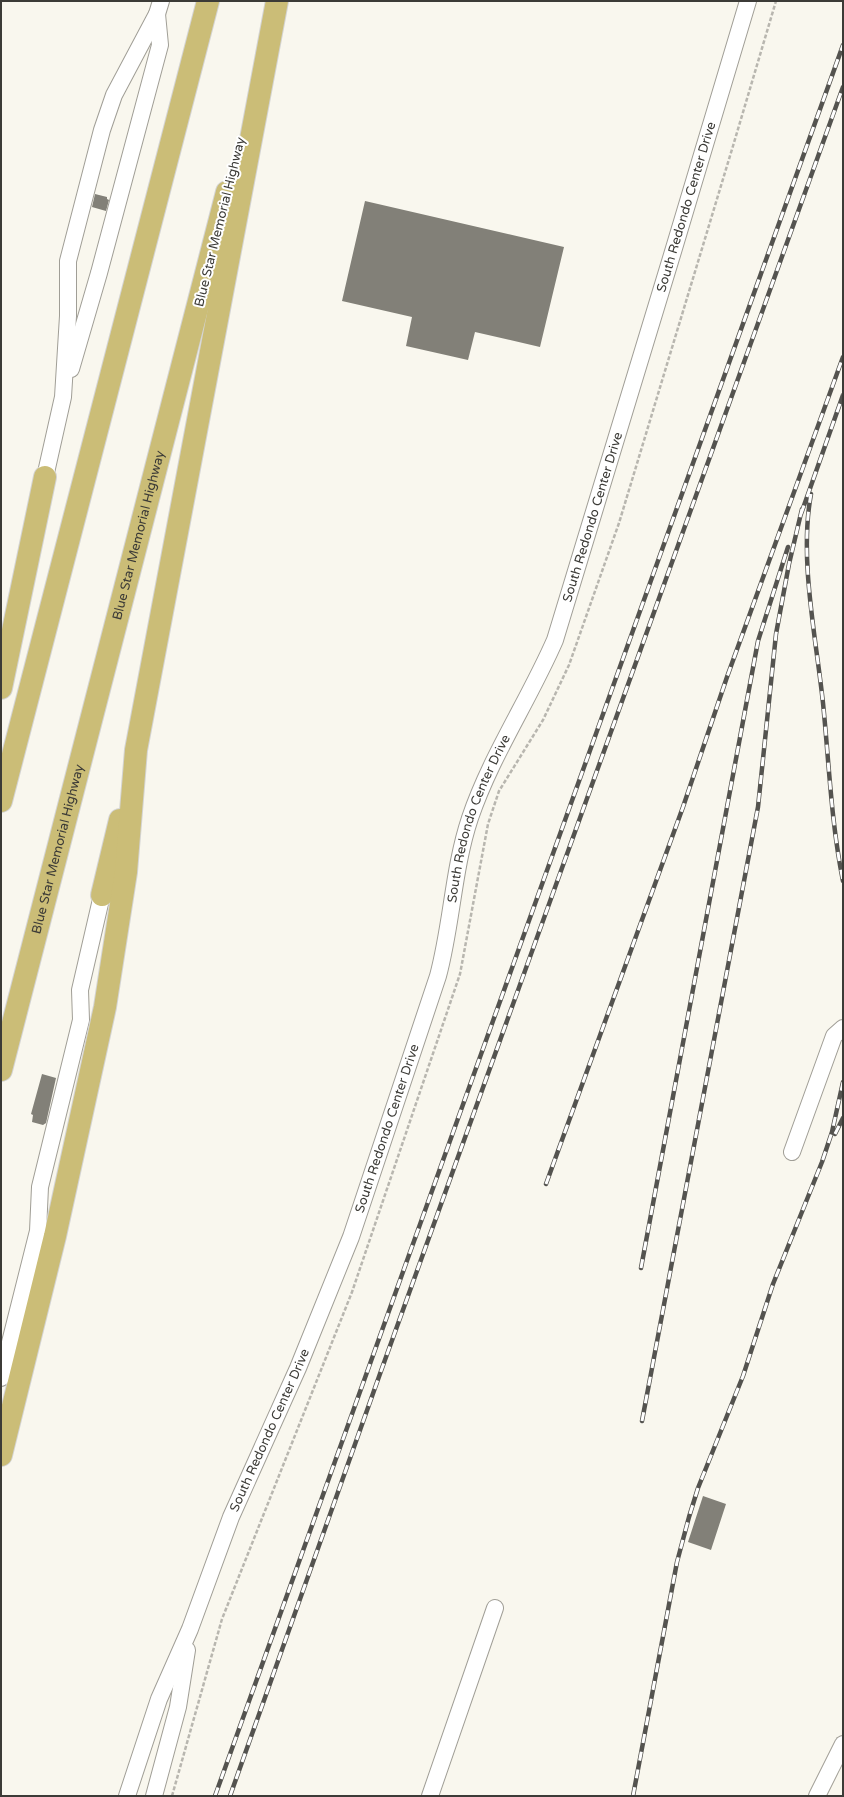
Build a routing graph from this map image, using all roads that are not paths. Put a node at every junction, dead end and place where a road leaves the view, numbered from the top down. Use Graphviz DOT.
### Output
graph roads {
  1 [pos="208,1"];
  2 [pos="277,1"];
  3 [pos="748,1"];
  4 [pos="159,8"];
  5 [pos="63,397"];
  6 [pos="45,477"];
  7 [pos="1,688"];
  8 [pos="136,750"];
  9 [pos="1,801"];
  10 [pos="102,894"];
  11 [pos="843,1028"];
  12 [pos="1,1070"];
  13 [pos="792,1152"];
  14 [pos="1,1378"];
  15 [pos="1,1454"];
  16 [pos="495,1608"];
  17 [pos="190,1629"];
  18 [pos="843,1744"];
  19 [pos="127,1796"];
  20 [pos="154,1796"];
  21 [pos="430,1796"];
  22 [pos="817,1796"];
  1 -- 9 [label="highway"];
  2 -- 8 [label="highway"];
  2 -- 12 [label="highway, Blue Star Memorial Highway"];
  3 -- 17 [label="street, South Redondo Center Drive"];
  4 -- 5 [label="street"];
  4 -- 5 [label="street"];
  5 -- 6 [label="street"];
  6 -- 7 [label="highway"];
  8 -- 10 [label="highway"];
  8 -- 15 [label="highway"];
  10 -- 14 [label="street"];
  11 -- 13 [label="street"];
  16 -- 21 [label="street"];
  17 -- 19 [label="street, South Redondo Center Drive"];
  17 -- 20 [label="street, South Redondo Center Drive"];
  18 -- 22 [label="street"];
}
